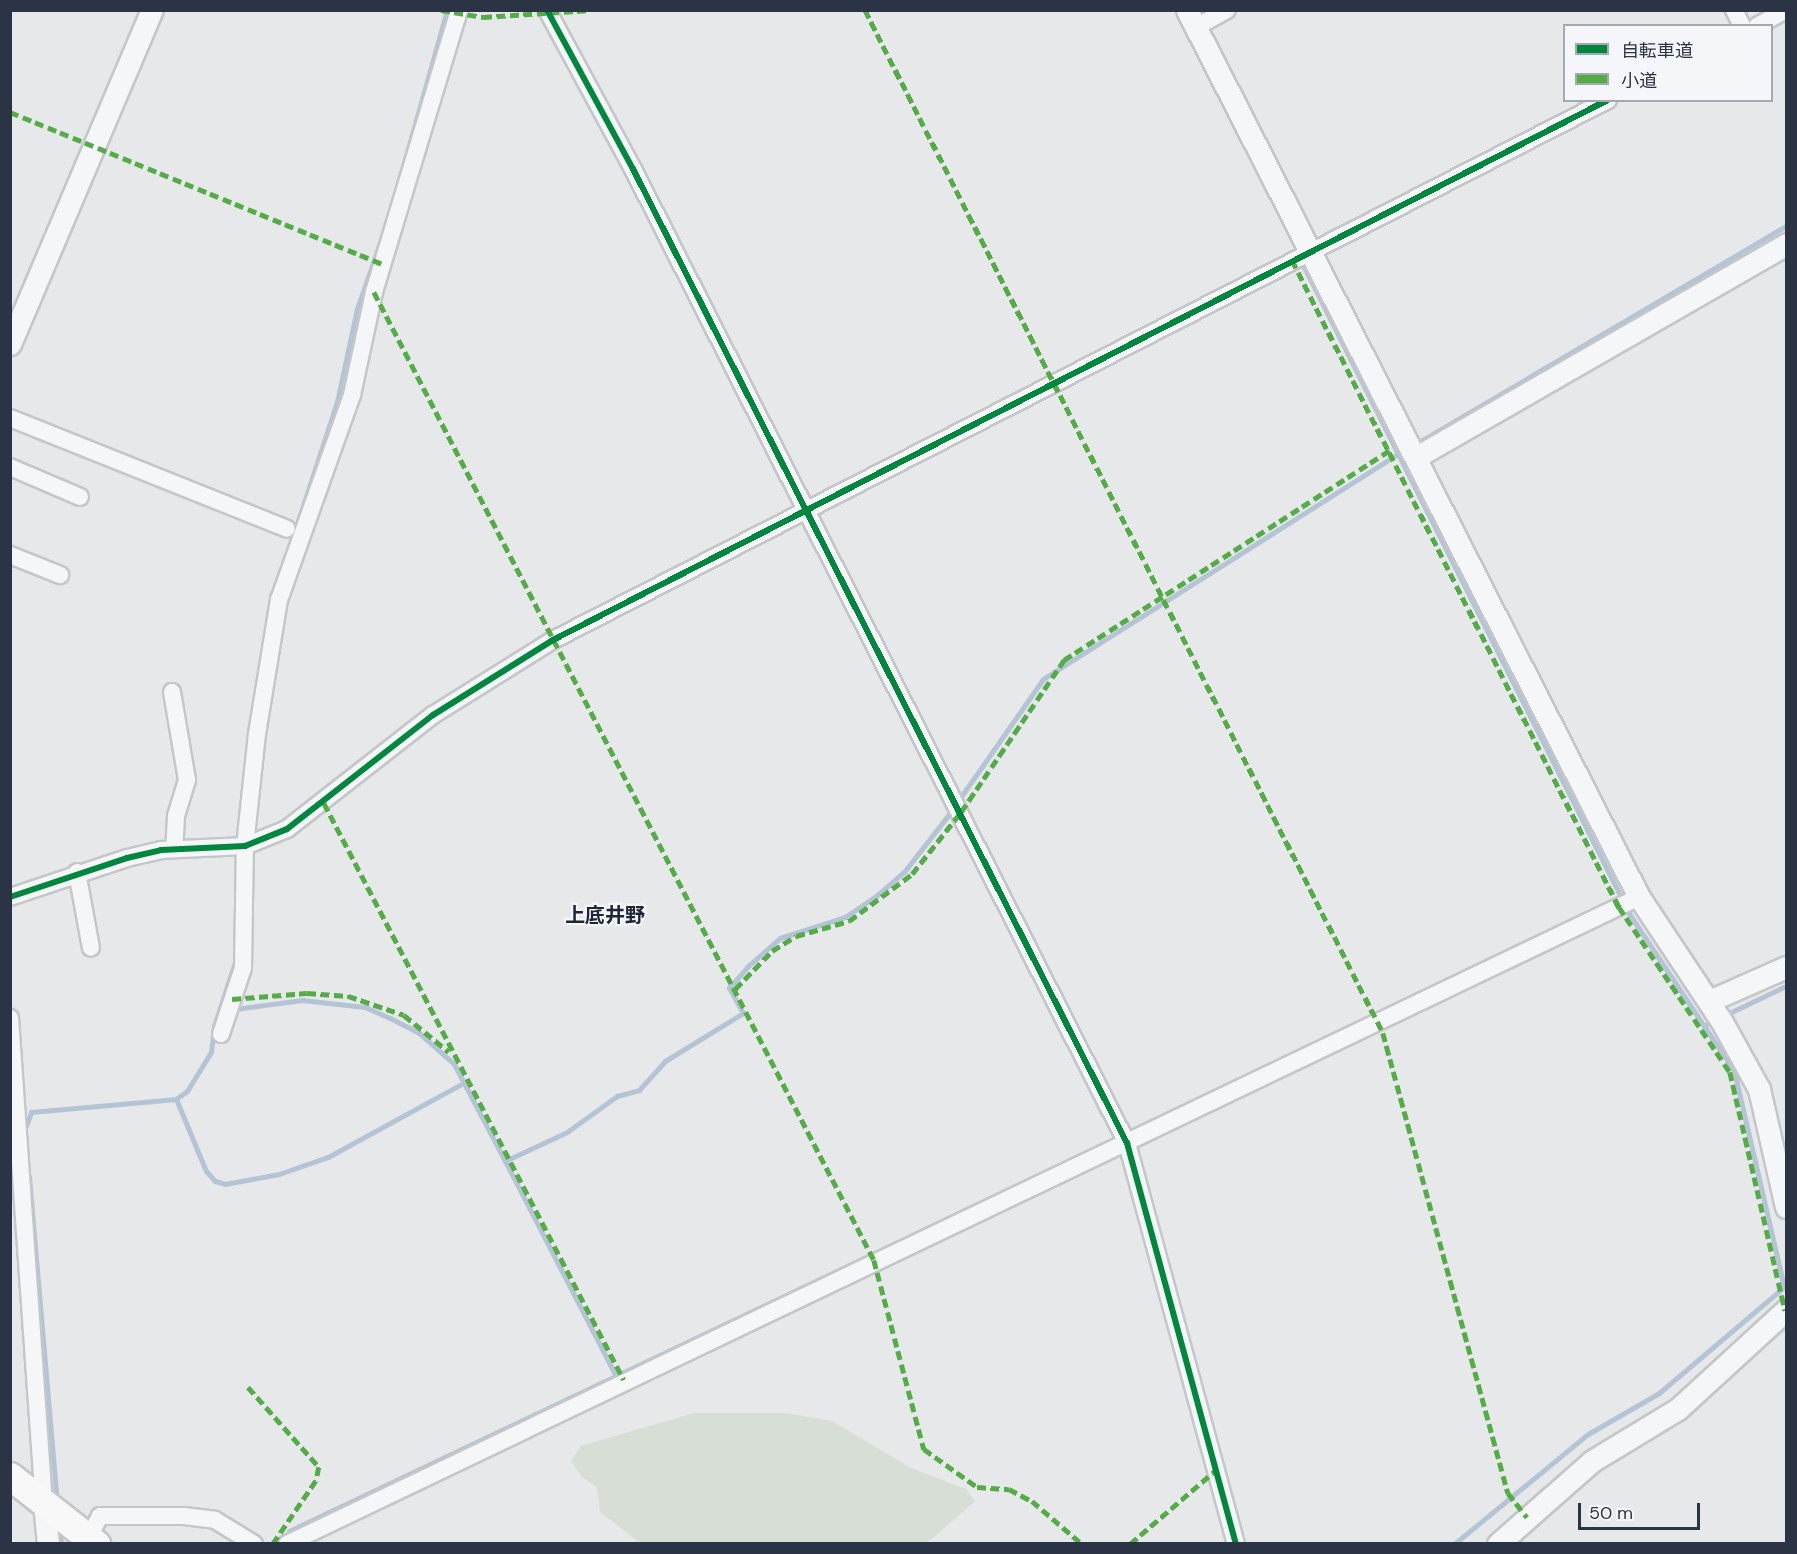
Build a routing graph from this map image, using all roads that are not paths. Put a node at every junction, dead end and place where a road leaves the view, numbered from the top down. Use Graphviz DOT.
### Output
graph roads {
  1 [pos="152,10"];
  2 [pos="459,10"];
  3 [pos="547,10"];
  4 [pos="1227,10"];
  5 [pos="1734,10"];
  6 [pos="1786,10"];
  7 [pos="1191,19"];
  8 [pos="1741,24"];
  9 [pos="1761,24"];
  10 [pos="1604,102"];
  11 [pos="1786,244"];
  12 [pos="1311,250"];
  13 [pos="10,344"];
  14 [pos="10,418"];
  15 [pos="1418,456"];
  16 [pos="10,467"];
  17 [pos="80,497"];
  18 [pos="806,510"];
  19 [pos="287,529"];
  20 [pos="10,555"];
  21 [pos="60,575"];
  22 [pos="172,692"];
  23 [pos="245,846"];
  24 [pos="174,849"];
  25 [pos="77,872"];
  26 [pos="10,897"];
  27 [pos="1639,897"];
  28 [pos="91,948"];
  29 [pos="1786,967"];
  30 [pos="1709,1001"];
  31 [pos="10,1018"];
  32 [pos="221,1034"];
  33 [pos="13,1081"];
  34 [pos="1127,1143"];
  35 [pos="1786,1207"];
  36 [pos="1786,1310"];
  37 [pos="10,1476"];
  38 [pos="44,1504"];
  39 [pos="92,1541"];
  40 [pos="48,1544"];
  41 [pos="254,1544"];
  42 [pos="287,1544"];
  43 [pos="1236,1544"];
  44 [pos="1498,1544"];
  1 -- 13 [label="street"];
  2 -- 23 [label="street"];
  3 -- 18 [label="street"];
  4 -- 7 [label="street"];
  5 -- 8 [label="street"];
  6 -- 9 [label="street"];
  7 -- 12 [label="street"];
  10 -- 12 [label="street"];
  11 -- 15 [label="street"];
  12 -- 15 [label="street"];
  12 -- 18 [label="street"];
  14 -- 19 [label="street"];
  15 -- 27 [label="street"];
  16 -- 17 [label="street"];
  18 -- 23 [label="street"];
  18 -- 34 [label="street"];
  20 -- 21 [label="street"];
  22 -- 24 [label="street"];
  23 -- 24 [label="street"];
  23 -- 32 [label="street"];
  24 -- 25 [label="street"];
  25 -- 26 [label="street"];
  25 -- 28 [label="street"];
  27 -- 30 [label="street"];
  27 -- 34 [label="street"];
  29 -- 30 [label="street"];
  30 -- 35 [label="street"];
  31 -- 33 [label="street"];
  33 -- 38 [label="street"];
  34 -- 42 [label="street"];
  34 -- 43 [label="street"];
  36 -- 44 [label="street"];
  37 -- 38 [label="main road"];
  38 -- 39 [label="main road"];
  38 -- 40 [label="street"];
  39 -- 41 [label="street"];
}
